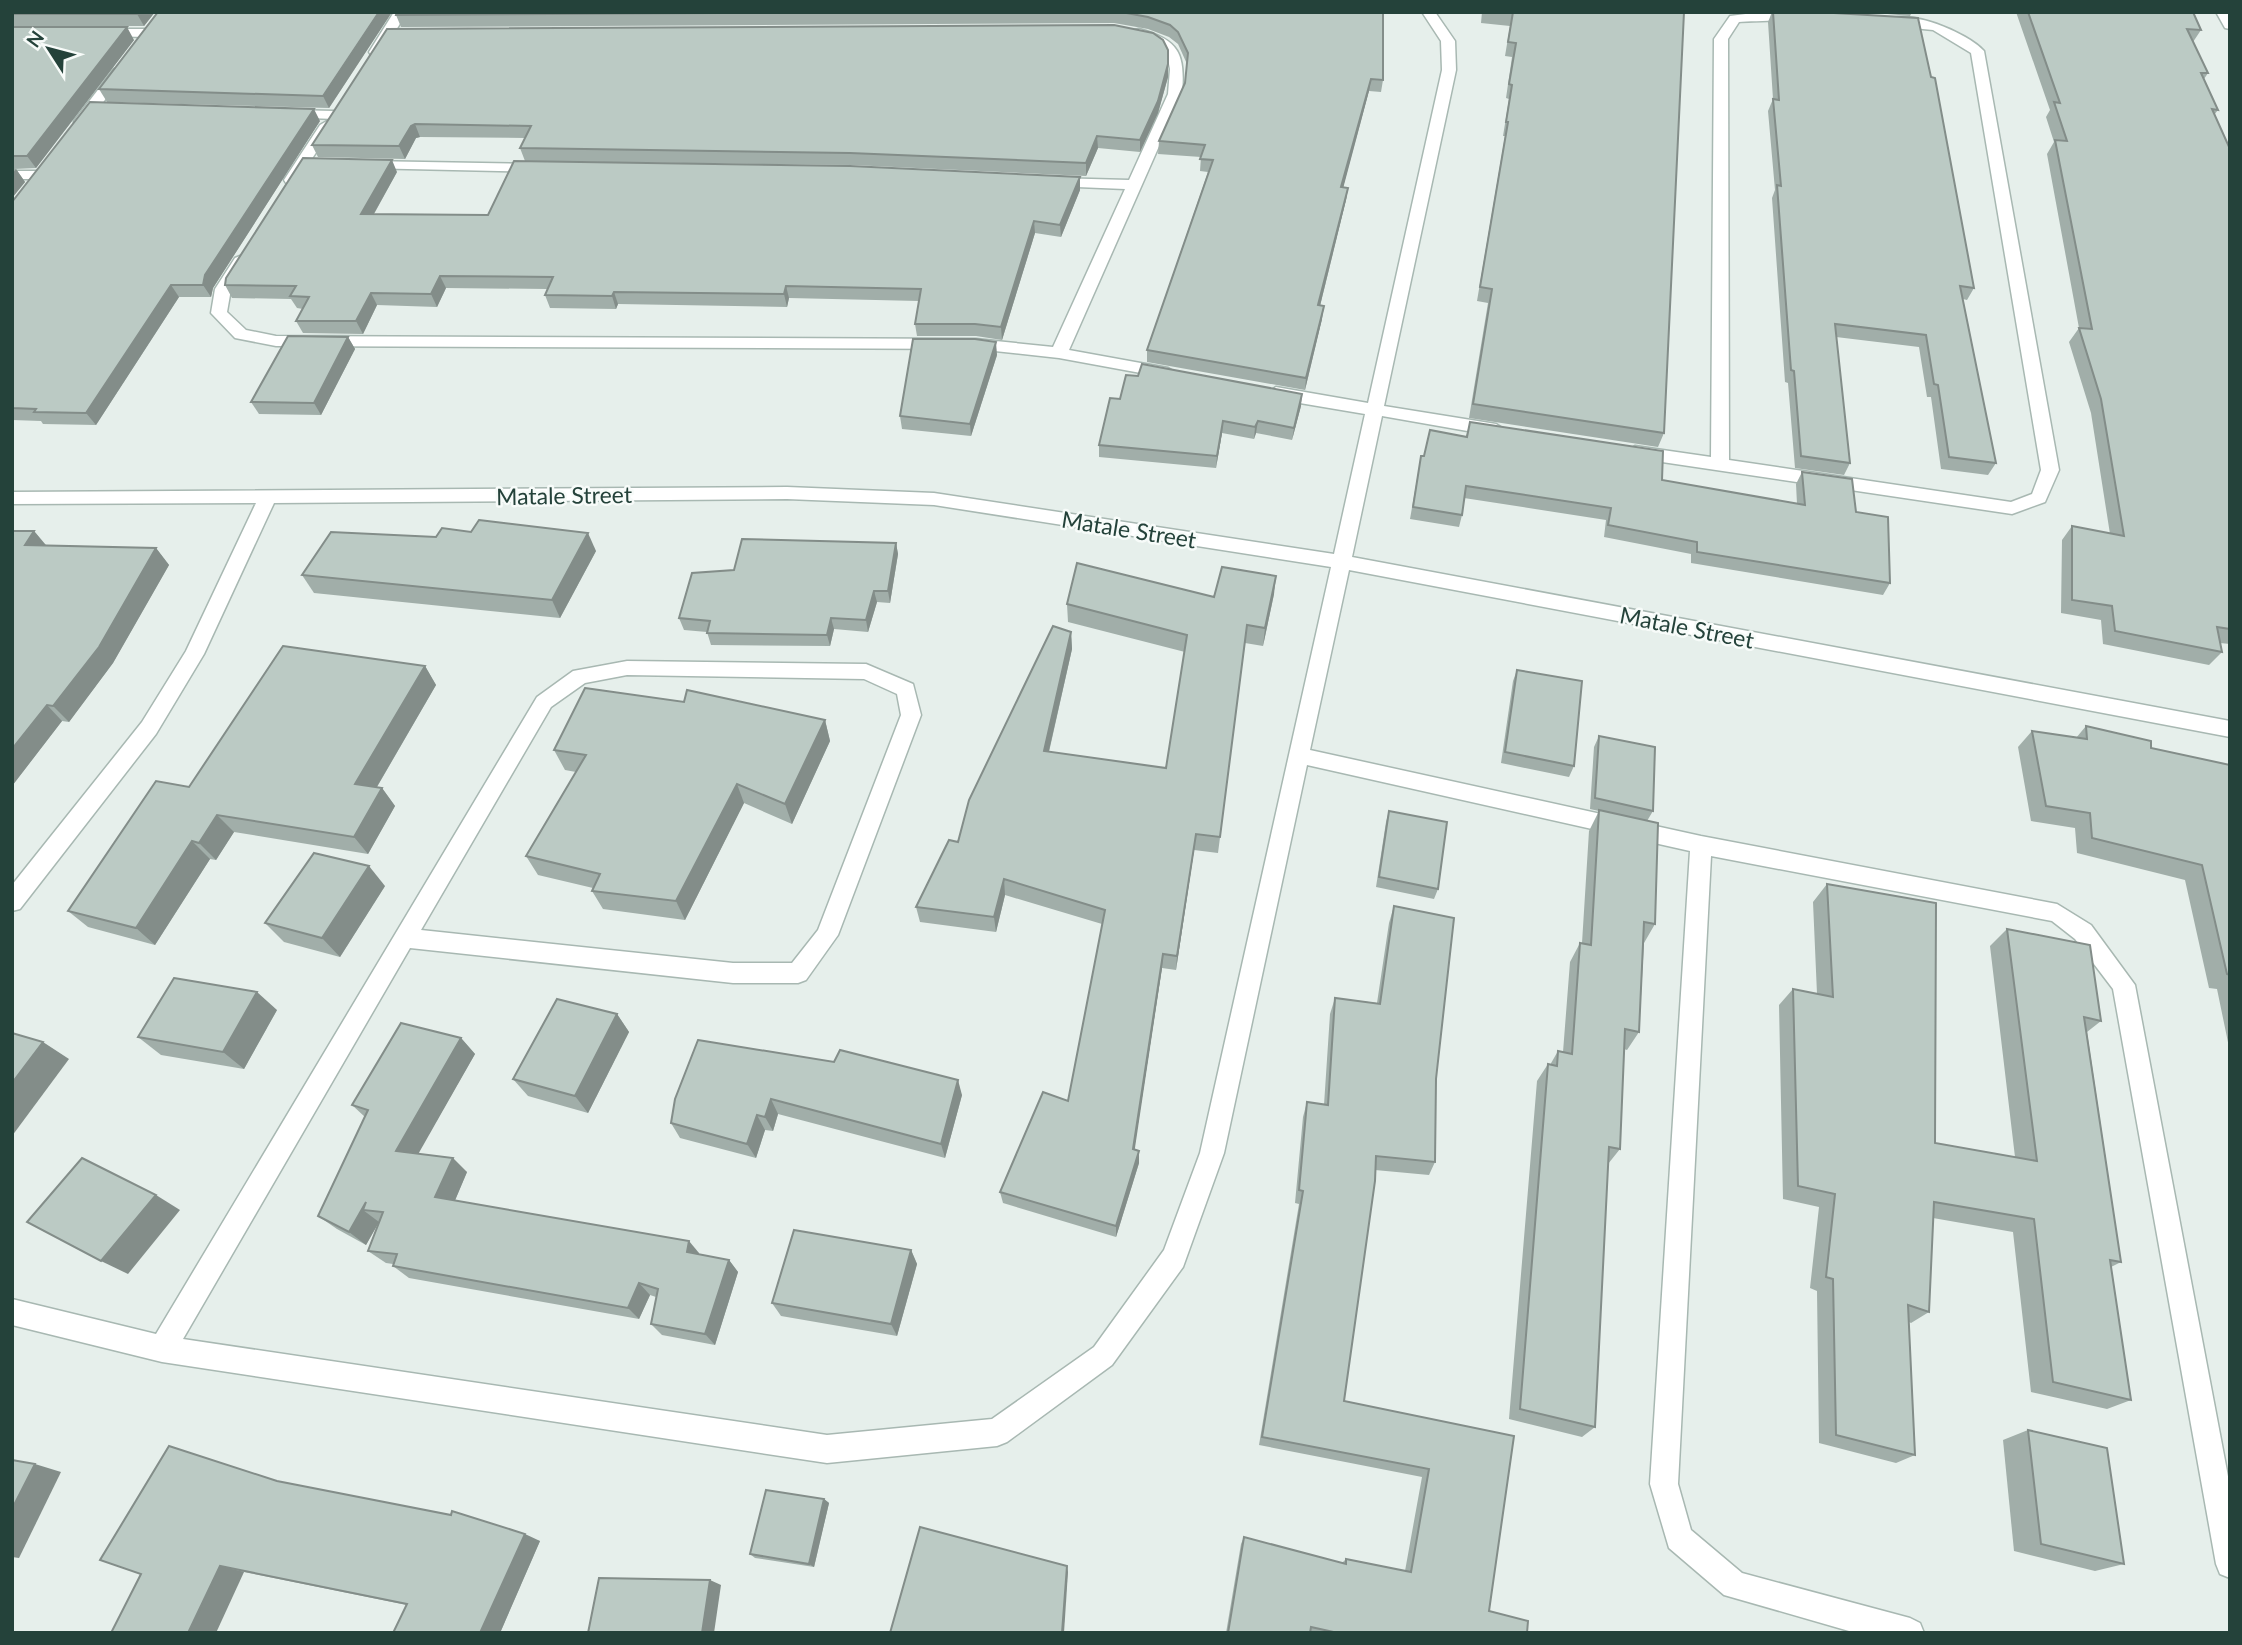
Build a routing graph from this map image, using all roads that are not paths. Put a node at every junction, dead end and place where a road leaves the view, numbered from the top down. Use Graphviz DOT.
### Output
graph roads {
  1 [pos="401,12"];
  2 [pos="1428,12"];
  3 [pos="2222,12"];
  4 [pos="1811,17"];
  5 [pos="1876,21"];
  6 [pos="2230,25"];
  7 [pos="1126,31"];
  8 [pos="94,33"];
  9 [pos="149,33"];
  10 [pos="124,65"];
  11 [pos="365,69"];
  12 [pos="280,113"];
  13 [pos="69,137"];
  14 [pos="356,165"];
  15 [pos="549,168"];
  16 [pos="12,175"];
  17 [pos="1040,181"];
  18 [pos="1134,185"];
  19 [pos="26,194"];
  20 [pos="279,198"];
  21 [pos="251,244"];
  22 [pos="1059,353"];
  23 [pos="1182,376"];
  24 [pos="1264,391"];
  25 [pos="1373,411"];
  26 [pos="1506,432"];
  27 [pos="1614,448"];
  28 [pos="1720,465"];
  29 [pos="12,498"];
  30 [pos="268,498"];
  31 [pos="1341,562"];
  32 [pos="2230,729"];
  33 [pos="1298,755"];
  34 [pos="1701,845"];
  35 [pos="12,901"];
  36 [pos="404,939"];
  37 [pos="12,1312"];
  38 [pos="162,1349"];
  39 [pos="2230,1564"];
  40 [pos="1910,1633"];
  1 -- 11 [label="street"];
  2 -- 25 [label="street"];
  3 -- 6 [label="street"];
  4 -- 28 [label="street"];
  5 -- 28 [label="street"];
  7 -- 18 [label="street"];
  8 -- 9 [label="street"];
  10 -- 13 [label="street"];
  12 -- 20 [label="street"];
  14 -- 15 [label="street"];
  16 -- 19 [label="street"];
  17 -- 18 [label="street"];
  18 -- 22 [label="street"];
  21 -- 22 [label="street"];
  22 -- 23 [label="street"];
  24 -- 25 [label="street"];
  25 -- 26 [label="street"];
  25 -- 31 [label="street"];
  27 -- 28 [label="street"];
  29 -- 30 [label="street, Matale Street"];
  30 -- 31 [label="street, Matale Street"];
  30 -- 35 [label="street"];
  31 -- 32 [label="street, Matale Street"];
  31 -- 33 [label="street"];
  33 -- 34 [label="street"];
  33 -- 38 [label="street"];
  34 -- 39 [label="street"];
  34 -- 40 [label="street"];
  36 -- 36 [label="street"];
  36 -- 38 [label="street"];
  37 -- 38 [label="street"];
}
